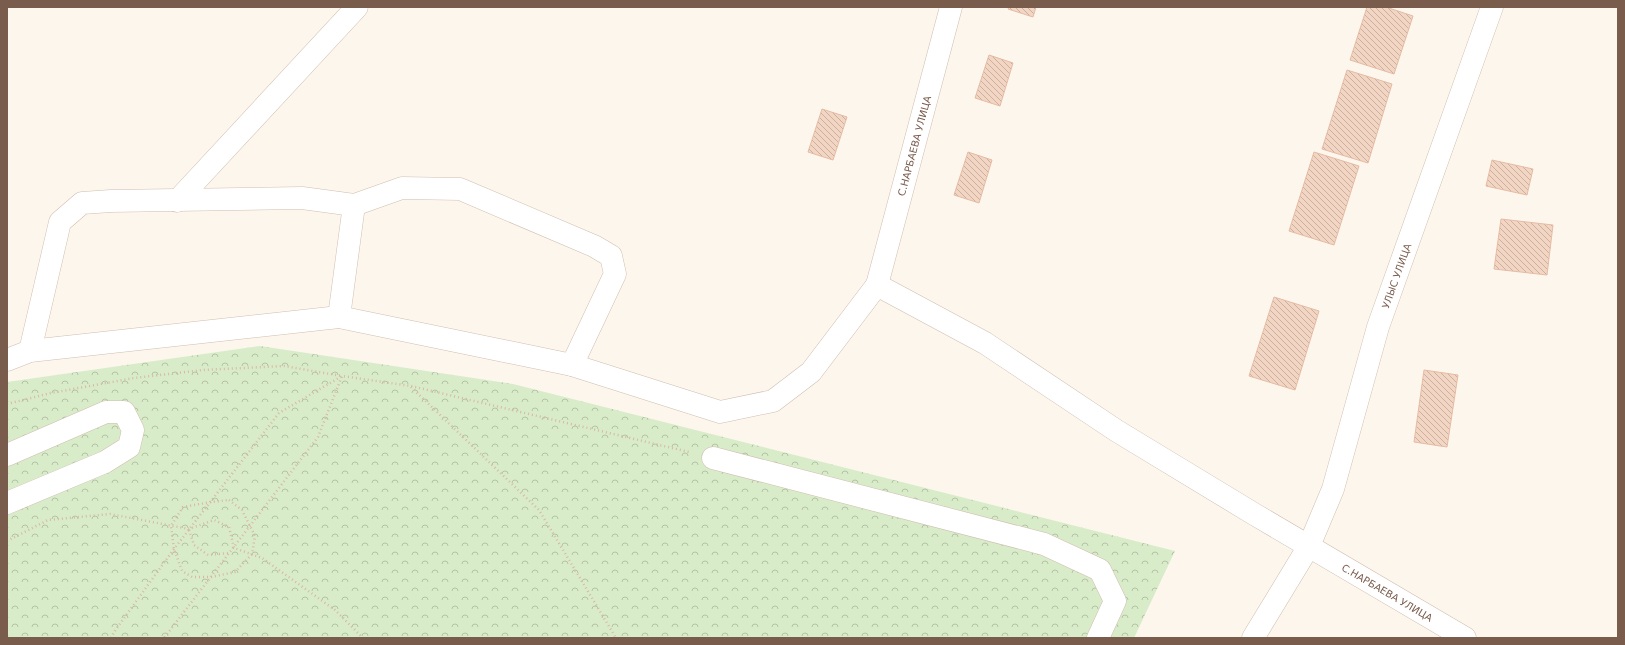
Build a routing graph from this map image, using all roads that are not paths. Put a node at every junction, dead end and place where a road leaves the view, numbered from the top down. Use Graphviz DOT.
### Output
graph roads {
  1 [pos="357,7"];
  2 [pos="951,7"];
  3 [pos="1492,7"];
  4 [pos="177,201"];
  5 [pos="354,205"];
  6 [pos="878,285"];
  7 [pos="339,317"];
  8 [pos="30,351"];
  9 [pos="7,360"];
  10 [pos="572,365"];
  11 [pos="7,455"];
  12 [pos="713,458"];
  13 [pos="7,503"];
  14 [pos="1309,546"];
  15 [pos="1098,638"];
  16 [pos="1253,638"];
  17 [pos="1466,638"];
  1 -- 4 [label="street"];
  2 -- 6 [label="street, С.НАРБАЕВА УЛИЦА"];
  3 -- 14 [label="street, УЛЫС УЛИЦА"];
  4 -- 5 [label="street"];
  4 -- 8 [label="street"];
  5 -- 7 [label="street"];
  5 -- 10 [label="street"];
  6 -- 10 [label="street"];
  6 -- 14 [label="street, С.НАРБАЕВА УЛИЦА"];
  7 -- 8 [label="street"];
  7 -- 10 [label="street"];
  8 -- 9 [label="street"];
  11 -- 13 [label="street"];
  12 -- 15 [label="street"];
  14 -- 16 [label="street, УЛЫС УЛИЦА"];
  14 -- 17 [label="street, С.НАРБАЕВА УЛИЦА"];
}
